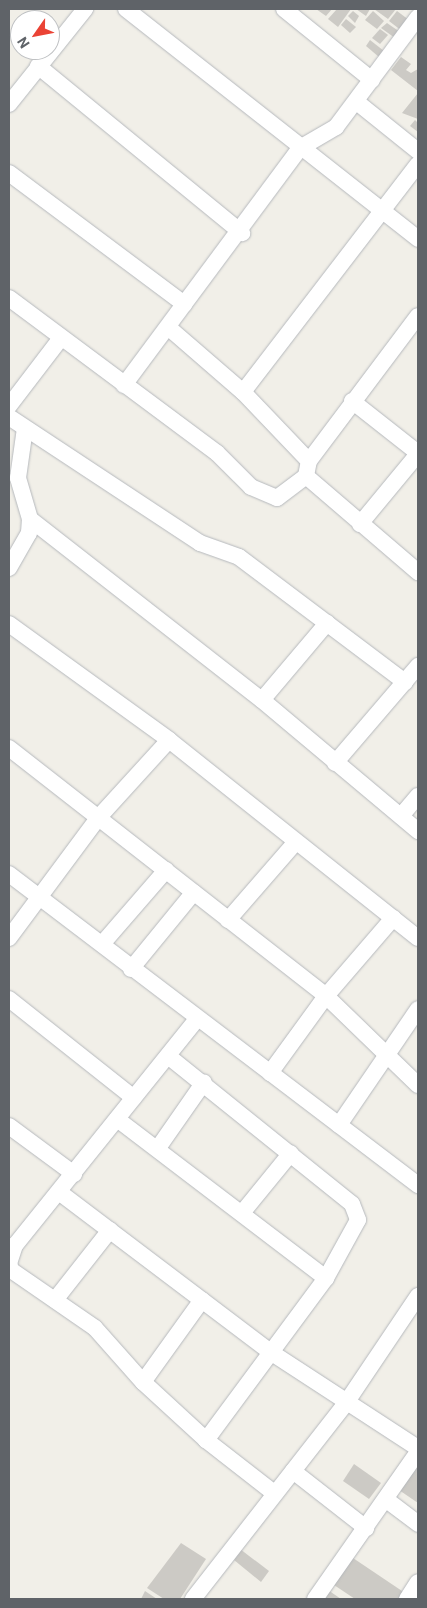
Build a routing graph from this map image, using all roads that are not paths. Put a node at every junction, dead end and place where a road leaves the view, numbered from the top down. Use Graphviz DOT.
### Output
graph roads {
  1 [pos="85,9"];
  2 [pos="126,9"];
  3 [pos="284,9"];
  4 [pos="418,17"];
  5 [pos="38,66"];
  6 [pos="372,80"];
  7 [pos="358,103"];
  8 [pos="9,104"];
  9 [pos="300,148"];
  10 [pos="418,151"];
  11 [pos="418,164"];
  12 [pos="9,172"];
  13 [pos="384,208"];
  14 [pos="242,233"];
  15 [pos="418,239"];
  16 [pos="9,298"];
  17 [pos="184,304"];
  18 [pos="415,326"];
  19 [pos="169,328"];
  20 [pos="61,338"];
  21 [pos="124,385"];
  22 [pos="243,392"];
  23 [pos="352,401"];
  24 [pos="9,406"];
  25 [pos="9,417"];
  26 [pos="25,428"];
  27 [pos="418,454"];
  28 [pos="308,469"];
  29 [pos="30,519"];
  30 [pos="360,524"];
  31 [pos="9,568"];
  32 [pos="418,572"];
  33 [pos="327,623"];
  34 [pos="9,624"];
  35 [pos="418,667"];
  36 [pos="405,682"];
  37 [pos="262,700"];
  38 [pos="169,740"];
  39 [pos="9,748"];
  40 [pos="335,763"];
  41 [pos="418,796"];
  42 [pos="402,816"];
  43 [pos="99,817"];
  44 [pos="418,830"];
  45 [pos="296,843"];
  46 [pos="166,870"];
  47 [pos="9,874"];
  48 [pos="194,892"];
  49 [pos="41,898"];
  50 [pos="393,918"];
  51 [pos="228,920"];
  52 [pos="9,938"];
  53 [pos="418,938"];
  54 [pos="102,944"];
  55 [pos="131,969"];
  56 [pos="326,996"];
  57 [pos="9,999"];
  58 [pos="418,1009"];
  59 [pos="197,1019"];
  60 [pos="390,1054"];
  61 [pos="168,1056"];
  62 [pos="270,1073"];
  63 [pos="204,1082"];
  64 [pos="418,1085"];
  65 [pos="134,1098"];
  66 [pos="117,1119"];
  67 [pos="338,1125"];
  68 [pos="9,1126"];
  69 [pos="158,1148"];
  70 [pos="291,1153"];
  71 [pos="74,1174"];
  72 [pos="418,1185"];
  73 [pos="59,1192"];
  74 [pos="242,1213"];
  75 [pos="110,1230"];
  76 [pos="12,1242"];
  77 [pos="326,1278"];
  78 [pos="418,1296"];
  79 [pos="55,1300"];
  80 [pos="202,1300"];
  81 [pos="272,1353"];
  82 [pos="143,1382"];
  83 [pos="346,1403"];
  84 [pos="206,1440"];
  85 [pos="416,1443"];
  86 [pos="293,1471"];
  87 [pos="274,1492"];
  88 [pos="388,1501"];
  89 [pos="418,1524"];
  90 [pos="366,1528"];
  91 [pos="418,1582"];
  92 [pos="193,1599"];
  93 [pos="315,1599"];
  94 [pos="407,1599"];
  1 -- 5 [label="street"];
  2 -- 9 [label="street"];
  3 -- 6 [label="street"];
  4 -- 6 [label="street"];
  5 -- 8 [label="street"];
  5 -- 14 [label="street"];
  6 -- 7 [label="street"];
  7 -- 9 [label="street"];
  7 -- 10 [label="street"];
  9 -- 13 [label="street"];
  9 -- 14 [label="street"];
  11 -- 13 [label="street"];
  12 -- 17 [label="street"];
  13 -- 15 [label="street"];
  13 -- 22 [label="street"];
  14 -- 17 [label="street"];
  16 -- 20 [label="street"];
  17 -- 19 [label="street"];
  18 -- 23 [label="street"];
  19 -- 21 [label="street"];
  19 -- 22 [label="street"];
  20 -- 21 [label="street"];
  20 -- 24 [label="street"];
  21 -- 28 [label="street"];
  22 -- 28 [label="street"];
  23 -- 27 [label="street"];
  23 -- 28 [label="street"];
  25 -- 26 [label="street"];
  26 -- 29 [label="street"];
  26 -- 33 [label="street"];
  27 -- 30 [label="street"];
  28 -- 30 [label="street"];
  29 -- 31 [label="street"];
  29 -- 37 [label="street"];
  30 -- 32 [label="street"];
  33 -- 36 [label="street"];
  33 -- 37 [label="street"];
  34 -- 38 [label="street"];
  35 -- 36 [label="street"];
  36 -- 40 [label="street"];
  37 -- 40 [label="street"];
  38 -- 43 [label="street"];
  38 -- 45 [label="street"];
  39 -- 43 [label="street"];
  40 -- 42 [label="street"];
  41 -- 42 [label="street"];
  42 -- 44 [label="street"];
  43 -- 46 [label="street"];
  43 -- 49 [label="street"];
  45 -- 50 [label="street"];
  45 -- 51 [label="street"];
  46 -- 48 [label="street"];
  46 -- 54 [label="street"];
  47 -- 49 [label="street"];
  48 -- 51 [label="street"];
  48 -- 55 [label="street"];
  49 -- 52 [label="street"];
  49 -- 54 [label="street"];
  50 -- 53 [label="street"];
  50 -- 56 [label="street"];
  51 -- 56 [label="street"];
  54 -- 55 [label="street"];
  55 -- 59 [label="street"];
  56 -- 60 [label="street"];
  56 -- 62 [label="street"];
  57 -- 65 [label="street"];
  58 -- 60 [label="street"];
  59 -- 61 [label="street"];
  59 -- 62 [label="street"];
  60 -- 64 [label="street"];
  60 -- 67 [label="street"];
  61 -- 63 [label="street"];
  61 -- 65 [label="street"];
  62 -- 67 [label="street"];
  63 -- 69 [label="street"];
  63 -- 70 [label="street"];
  65 -- 66 [label="street"];
  66 -- 69 [label="street"];
  66 -- 71 [label="street"];
  67 -- 72 [label="street"];
  68 -- 71 [label="street"];
  69 -- 74 [label="street"];
  70 -- 74 [label="street"];
  70 -- 77 [label="street"];
  71 -- 73 [label="street"];
  73 -- 75 [label="street"];
  73 -- 76 [label="street"];
  74 -- 77 [label="street"];
  75 -- 79 [label="street"];
  75 -- 80 [label="street"];
  76 -- 79 [label="street"];
  77 -- 81 [label="street"];
  78 -- 83 [label="street"];
  79 -- 82 [label="street"];
  80 -- 81 [label="street"];
  80 -- 82 [label="street"];
  81 -- 83 [label="street"];
  81 -- 84 [label="street"];
  82 -- 84 [label="street"];
  83 -- 85 [label="street"];
  83 -- 86 [label="street"];
  84 -- 87 [label="street"];
  85 -- 88 [label="street"];
  86 -- 87 [label="street"];
  86 -- 90 [label="street"];
  87 -- 92 [label="street"];
  88 -- 89 [label="street"];
  88 -- 90 [label="street"];
  90 -- 93 [label="street"];
  91 -- 94 [label="street"];
}
